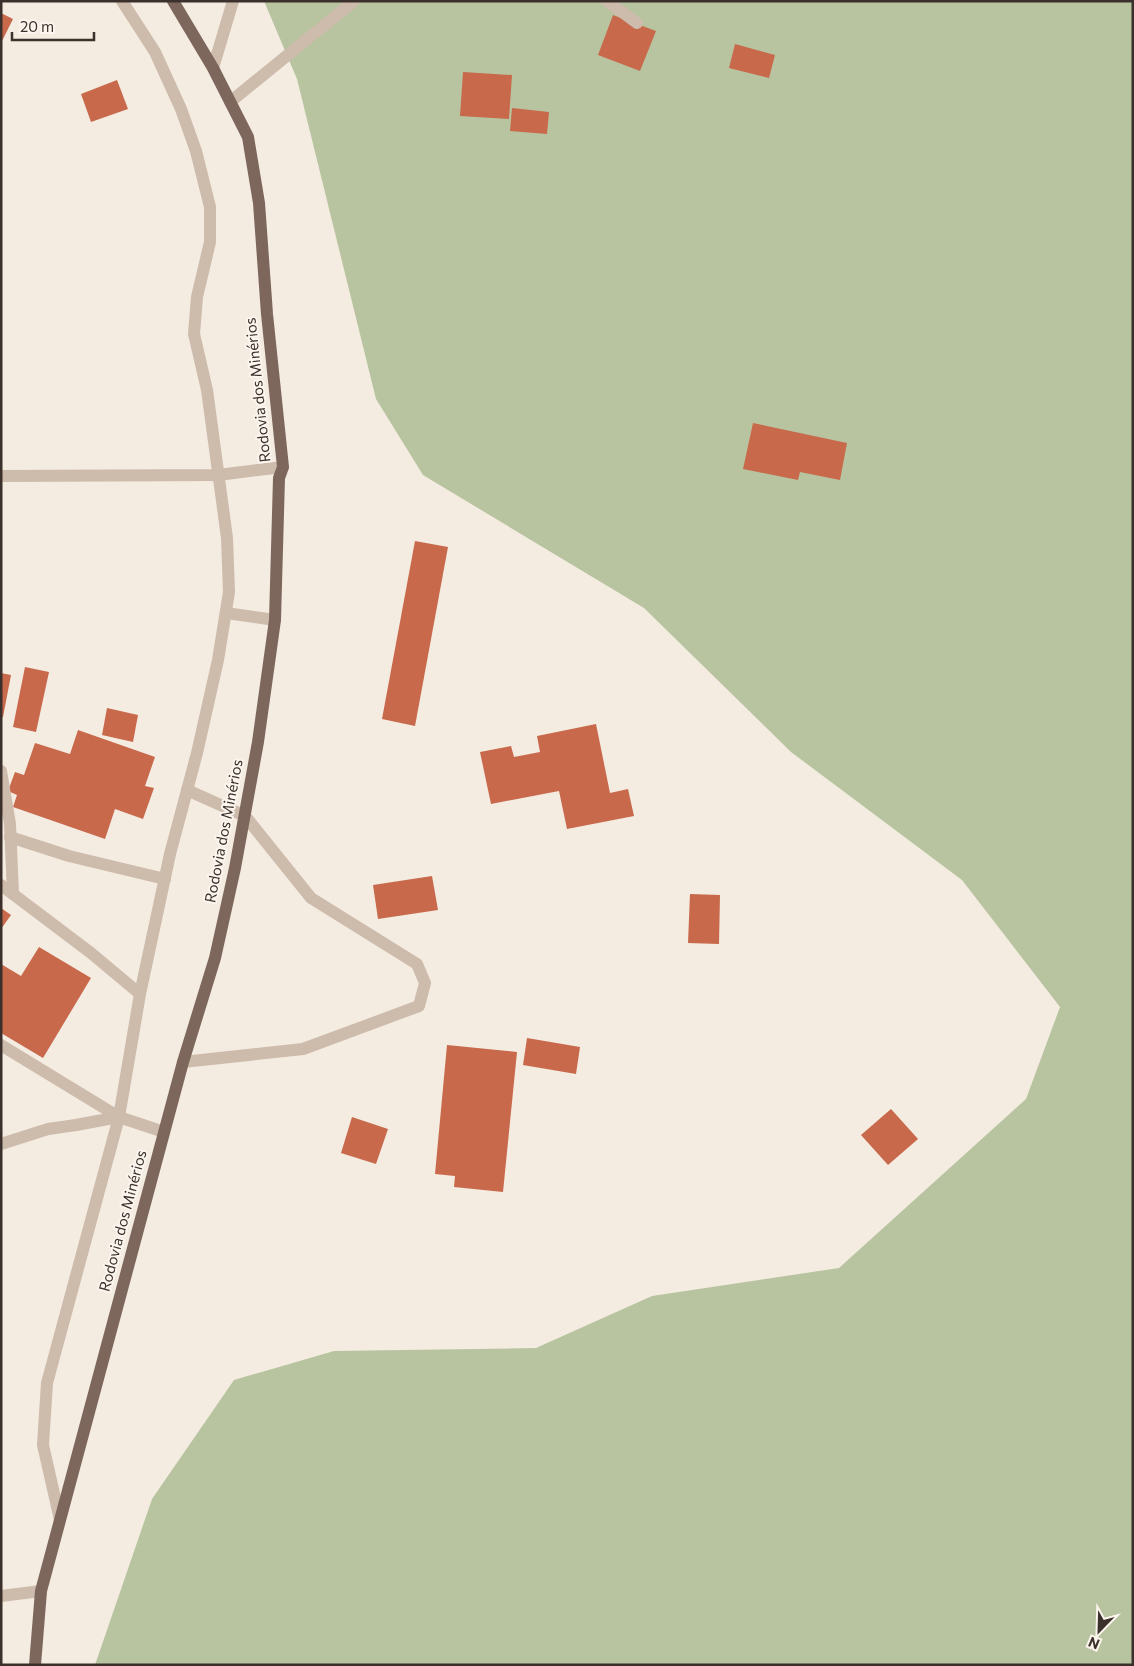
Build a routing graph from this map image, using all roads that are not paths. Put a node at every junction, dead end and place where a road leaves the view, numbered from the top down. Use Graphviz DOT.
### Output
graph roads {
  1 [pos="122,1"];
  2 [pos="173,1"];
  3 [pos="233,1"];
  4 [pos="354,1"];
  5 [pos="607,1"];
  6 [pos="637,23"];
  7 [pos="213,68"];
  8 [pos="230,102"];
  9 [pos="283,467"];
  10 [pos="218,475"];
  11 [pos="1,476"];
  12 [pos="226,613"];
  13 [pos="275,620"];
  14 [pos="1,771"];
  15 [pos="187,790"];
  16 [pos="245,816"];
  17 [pos="10,837"];
  18 [pos="165,879"];
  19 [pos="1,885"];
  20 [pos="13,894"];
  21 [pos="140,994"];
  22 [pos="1,1045"];
  23 [pos="183,1062"];
  24 [pos="119,1117"];
  25 [pos="164,1132"];
  26 [pos="1,1144"];
  27 [pos="60,1520"];
  28 [pos="41,1590"];
  29 [pos="1,1596"];
  30 [pos="35,1665"];
  1 -- 10 [label="street"];
  2 -- 7 [label="main road, Rodovia dos Minérios"];
  3 -- 7 [label="street"];
  4 -- 8 [label="street"];
  5 -- 6 [label="street"];
  7 -- 8 [label="main road, Rodovia dos Minérios"];
  8 -- 9 [label="main road, Rodovia dos Minérios"];
  9 -- 10 [label="street"];
  9 -- 13 [label="main road, Rodovia dos Minérios"];
  10 -- 11 [label="street"];
  10 -- 12 [label="street"];
  12 -- 13 [label="street"];
  12 -- 15 [label="street"];
  13 -- 16 [label="main road, Rodovia dos Minérios"];
  14 -- 17 [label="street"];
  15 -- 16 [label="street"];
  15 -- 18 [label="street"];
  16 -- 23 [label="main road, Rodovia dos Minérios"];
  16 -- 23 [label="street"];
  17 -- 18 [label="street"];
  17 -- 20 [label="street"];
  18 -- 21 [label="street"];
  19 -- 20 [label="street"];
  20 -- 21 [label="street"];
  21 -- 24 [label="street"];
  22 -- 24 [label="street"];
  23 -- 25 [label="main road, Rodovia dos Minérios"];
  24 -- 25 [label="street"];
  24 -- 26 [label="street"];
  24 -- 27 [label="street"];
  25 -- 27 [label="main road, Rodovia dos Minérios"];
  27 -- 28 [label="main road, Rodovia dos Minérios"];
  28 -- 29 [label="street"];
  28 -- 30 [label="main road, Rodovia dos Minérios"];
}
